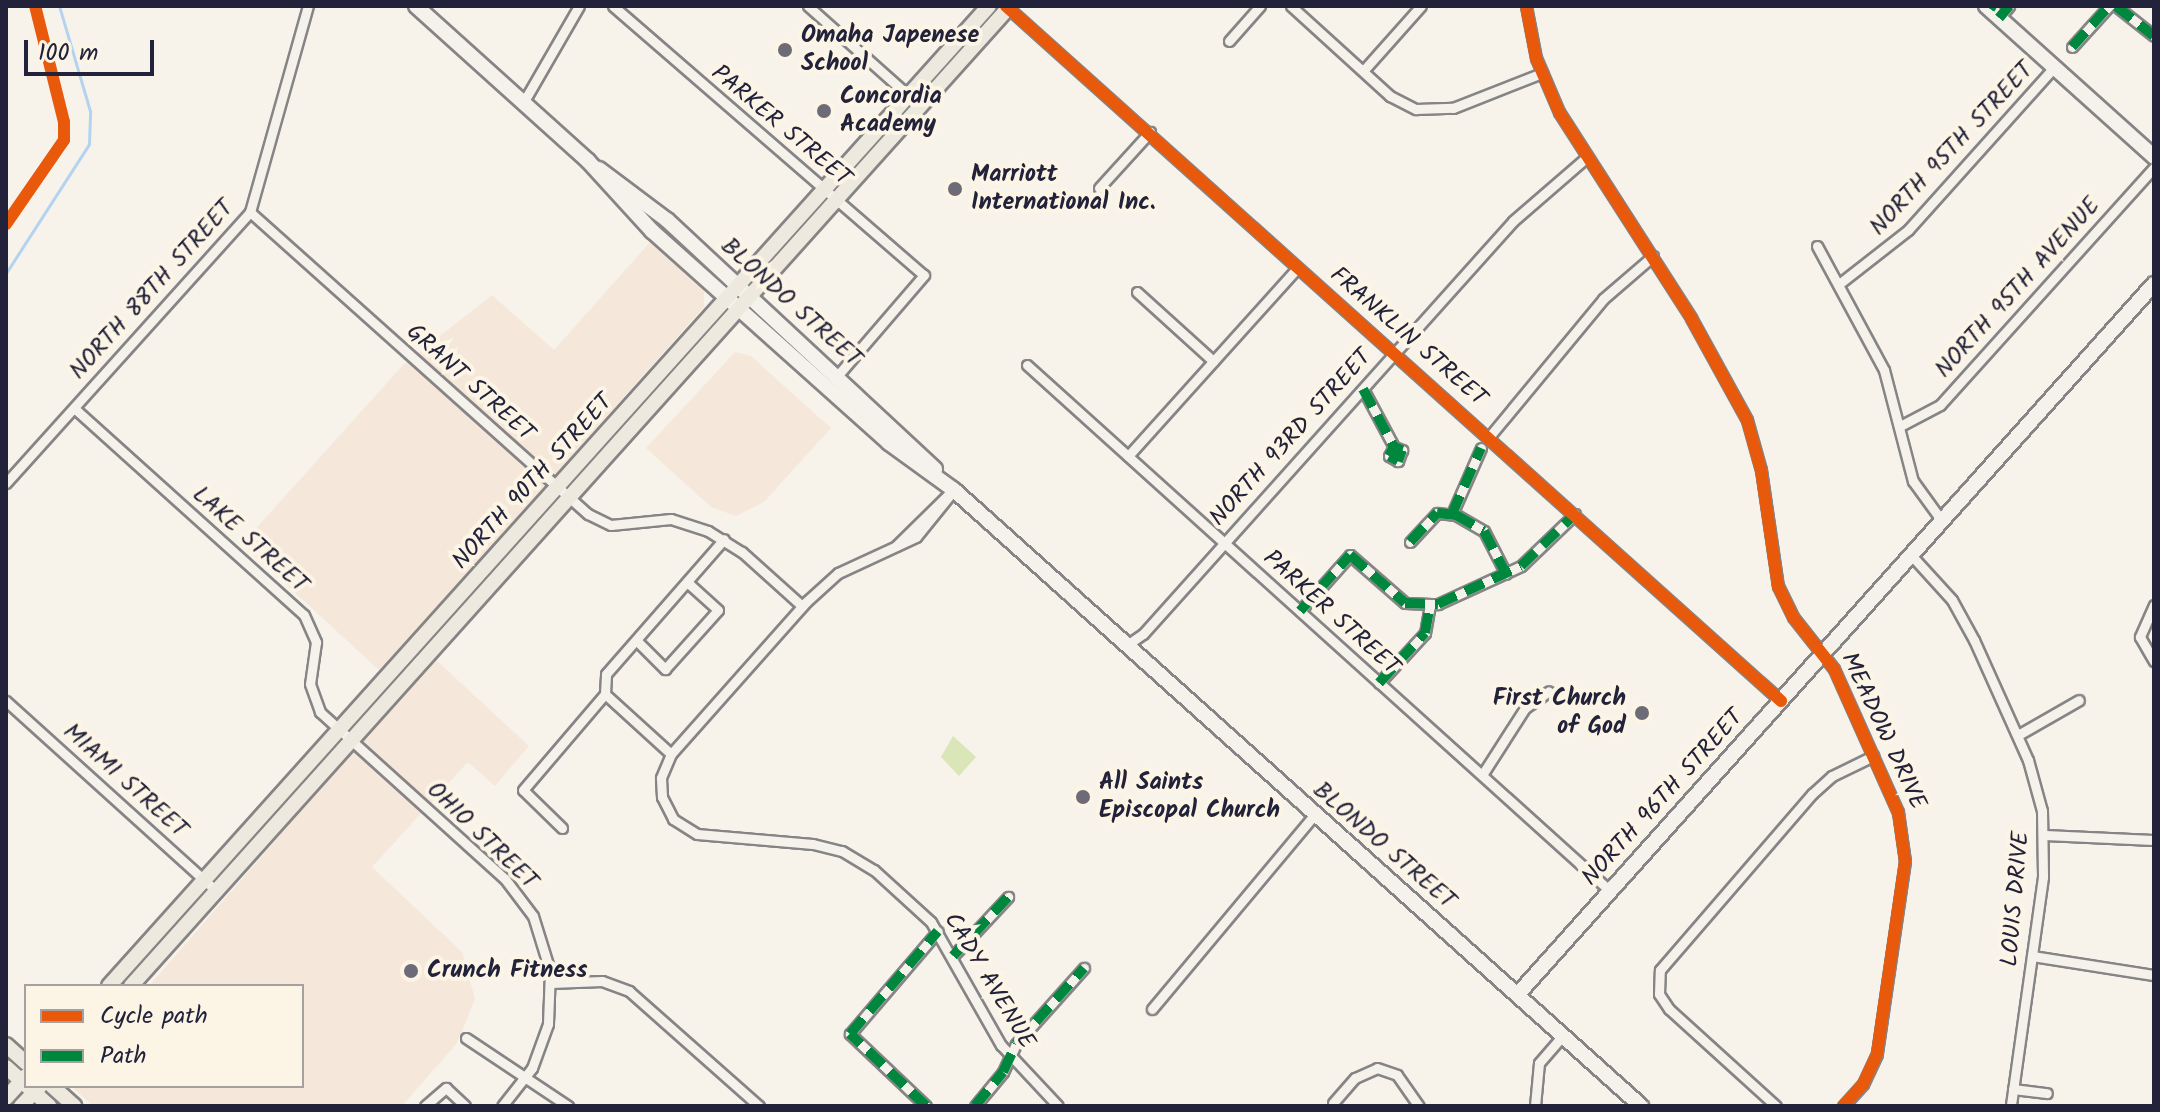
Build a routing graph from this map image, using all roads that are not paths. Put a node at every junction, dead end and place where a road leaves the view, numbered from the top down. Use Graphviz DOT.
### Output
graph roads {
  1 [pos="308,6"];
  2 [pos="416,6"];
  3 [pos="579,6"];
  4 [pos="613,6"];
  5 [pos="808,6"];
  6 [pos="989,6"];
  7 [pos="1260,6"];
  8 [pos="1291,6"];
  9 [pos="1421,6"];
  10 [pos="1526,6"];
  11 [pos="2109,6"];
  12 [pos="2116,6"];
  13 [pos="1008,7"];
  14 [pos="1995,9"];
  15 [pos="2154,36"];
  16 [pos="1229,41"];
  17 [pos="2072,47"];
  18 [pos="2054,67"];
  19 [pos="1363,71"];
  20 [pos="1542,73"];
  21 [pos="909,96"];
  22 [pos="523,103"];
  23 [pos="1150,132"];
  24 [pos="1587,157"];
  25 [pos="2154,157"];
  26 [pos="588,161"];
  27 [pos="2154,167"];
  28 [pos="1099,188"];
  29 [pos="824,191"];
  30 [pos="837,200"];
  31 [pos="250,212"];
  32 [pos="1817,246"];
  33 [pos="1653,256"];
  34 [pos="1297,268"];
  35 [pos="1839,284"];
  36 [pos="2154,284"];
  37 [pos="740,286"];
  38 [pos="1137,292"];
  39 [pos="752,297"];
  40 [pos="729,298"];
  41 [pos="741,309"];
  42 [pos="1395,351"];
  43 [pos="1213,361"];
  44 [pos="1027,365"];
  45 [pos="838,375"];
  46 [pos="1363,389"];
  47 [pos="74,408"];
  48 [pos="1902,425"];
  49 [pos="1489,437"];
  50 [pos="1394,447"];
  51 [pos="1481,448"];
  52 [pos="1128,456"];
  53 [pos="6,483"];
  54 [pos="557,488"];
  55 [pos="954,490"];
  56 [pos="570,500"];
  57 [pos="1452,514"];
  58 [pos="1575,514"];
  59 [pos="1942,521"];
  60 [pos="724,539"];
  61 [pos="1410,542"];
  62 [pos="1224,543"];
  63 [pos="1912,556"];
  64 [pos="1506,574"];
  65 [pos="687,582"];
  66 [pos="1430,605"];
  67 [pos="2154,605"];
  68 [pos="802,606"];
  69 [pos="1300,611"];
  70 [pos="637,641"];
  71 [pos="1127,645"];
  72 [pos="1823,653"];
  73 [pos="2154,661"];
  74 [pos="1379,683"];
  75 [pos="1549,691"];
  76 [pos="605,694"];
  77 [pos="2079,700"];
  78 [pos="6,701"];
  79 [pos="1781,701"];
  80 [pos="339,730"];
  81 [pos="2018,735"];
  82 [pos="351,741"];
  83 [pos="1873,756"];
  84 [pos="669,757"];
  85 [pos="1482,775"];
  86 [pos="1315,814"];
  87 [pos="562,828"];
  88 [pos="2044,835"];
  89 [pos="2154,840"];
  90 [pos="204,880"];
  91 [pos="1609,890"];
  92 [pos="216,891"];
  93 [pos="1008,897"];
  94 [pos="938,931"];
  95 [pos="953,956"];
  96 [pos="2032,956"];
  97 [pos="1084,968"];
  98 [pos="2154,975"];
  99 [pos="551,983"];
  100 [pos="111,984"];
  101 [pos="133,984"];
  102 [pos="1518,994"];
  103 [pos="1152,1009"];
  104 [pos="1563,1035"];
  105 [pos="466,1038"];
  106 [pos="6,1045"];
  107 [pos="1010,1057"];
  108 [pos="24,1061"];
  109 [pos="6,1067"];
  110 [pos="526,1078"];
  111 [pos="24,1081"];
  112 [pos="24,1088"];
  113 [pos="32,1088"];
  114 [pos="54,1088"];
  115 [pos="2013,1089"];
  116 [pos="2047,1093"];
  117 [pos="6,1098"];
  118 [pos="1333,1103"];
  119 [pos="49,1106"];
  120 [pos="74,1106"];
  121 [pos="425,1106"];
  122 [pos="465,1106"];
  123 [pos="502,1106"];
  124 [pos="568,1106"];
  125 [pos="759,1106"];
  126 [pos="926,1106"];
  127 [pos="975,1106"];
  128 [pos="1058,1106"];
  129 [pos="1419,1106"];
  130 [pos="1535,1106"];
  131 [pos="1641,1106"];
  132 [pos="1776,1106"];
  133 [pos="1843,1106"];
  134 [pos="2011,1106"];
  1 -- 31 [label="street, NORTH 88TH STREET"];
  2 -- 22 [label="main road, BLONDO STREET"];
  3 -- 22 [label="street"];
  4 -- 29 [label="street, PARKER STREET"];
  5 -- 21 [label="street"];
  6 -- 21 [label="main road, NORTH 90TH STREET"];
  7 -- 16 [label="street"];
  8 -- 19 [label="street"];
  9 -- 19 [label="street"];
  10 -- 20 [label="street, MEADOW DRIVE"];
  11 -- 17 [label="street"];
  12 -- 15 [label="street"];
  13 -- 23 [label="street, FRANKLIN STREET"];
  13 -- 30 [label="main road, NORTH 90TH STREET"];
  14 -- 18 [label="main road"];
  18 -- 25 [label="main road"];
  18 -- 35 [label="street, NORTH 95TH STREET"];
  19 -- 20 [label="street"];
  20 -- 24 [label="street, MEADOW DRIVE"];
  21 -- 29 [label="main road, NORTH 90TH STREET"];
  22 -- 26 [label="main road, BLONDO STREET"];
  23 -- 28 [label="street"];
  23 -- 34 [label="street, FRANKLIN STREET"];
  24 -- 33 [label="street, MEADOW DRIVE"];
  24 -- 42 [label="street, NORTH 93RD STREET"];
  26 -- 37 [label="main road, BLONDO STREET"];
  26 -- 40 [label="main road, BLONDO STREET"];
  27 -- 48 [label="street, NORTH 95TH AVENUE"];
  29 -- 30 [label="street, PARKER STREET"];
  29 -- 37 [label="main road, NORTH 90TH STREET"];
  30 -- 39 [label="main road, NORTH 90TH STREET"];
  30 -- 45 [label="street, PARKER STREET"];
  31 -- 47 [label="street, NORTH 88TH STREET"];
  31 -- 54 [label="street, GRANT STREET"];
  32 -- 35 [label="street"];
  33 -- 49 [label="street"];
  33 -- 72 [label="street, MEADOW DRIVE"];
  34 -- 42 [label="street, FRANKLIN STREET"];
  34 -- 43 [label="street"];
  35 -- 48 [label="street"];
  36 -- 59 [label="main road, NORTH 96TH STREET"];
  37 -- 39 [label="main road, BLONDO STREET"];
  37 -- 40 [label="main road, NORTH 90TH STREET"];
  38 -- 43 [label="street"];
  39 -- 41 [label="main road, NORTH 90TH STREET"];
  39 -- 45 [label="main road, BLONDO STREET"];
  40 -- 41 [label="main road, BLONDO STREET"];
  40 -- 54 [label="main road, NORTH 90TH STREET"];
  41 -- 55 [label="main road, BLONDO STREET"];
  41 -- 56 [label="main road, NORTH 90TH STREET"];
  42 -- 46 [label="street, NORTH 93RD STREET"];
  42 -- 49 [label="street, FRANKLIN STREET"];
  43 -- 52 [label="street"];
  44 -- 52 [label="street, PARKER STREET"];
  45 -- 55 [label="main road, BLONDO STREET"];
  46 -- 50 [label="street"];
  46 -- 62 [label="street, NORTH 93RD STREET"];
  47 -- 53 [label="street, NORTH 88TH STREET"];
  47 -- 80 [label="street, LAKE STREET"];
  48 -- 59 [label="street"];
  49 -- 58 [label="street, FRANKLIN STREET"];
  51 -- 57 [label="street"];
  52 -- 62 [label="street, PARKER STREET"];
  54 -- 56 [label="street, GRANT STREET"];
  54 -- 80 [label="main road, NORTH 90TH STREET"];
  55 -- 68 [label="street"];
  55 -- 71 [label="main road, BLONDO STREET"];
  56 -- 60 [label="street, GRANT STREET"];
  56 -- 82 [label="main road, NORTH 90TH STREET"];
  57 -- 61 [label="street"];
  57 -- 64 [label="street"];
  58 -- 64 [label="street"];
  58 -- 79 [label="street, FRANKLIN STREET"];
  59 -- 63 [label="main road, NORTH 96TH STREET"];
  60 -- 65 [label="street"];
  60 -- 68 [label="street, GRANT STREET"];
  62 -- 69 [label="street, PARKER STREET"];
  62 -- 71 [label="street, NORTH 93RD STREET"];
  63 -- 72 [label="main road, NORTH 96TH STREET"];
  63 -- 81 [label="street, LOUIS DRIVE"];
  64 -- 66 [label="street"];
  65 -- 70 [label="street"];
  65 -- 70 [label="street"];
  66 -- 69 [label="street"];
  66 -- 74 [label="street"];
  67 -- 73 [label="street"];
  68 -- 84 [label="street"];
  69 -- 74 [label="street, PARKER STREET"];
  70 -- 76 [label="street"];
  71 -- 86 [label="main road, BLONDO STREET"];
  72 -- 79 [label="main road, NORTH 96TH STREET"];
  72 -- 83 [label="street, MEADOW DRIVE"];
  74 -- 85 [label="street, PARKER STREET"];
  75 -- 85 [label="street"];
  76 -- 84 [label="street"];
  76 -- 87 [label="street"];
  77 -- 81 [label="street"];
  78 -- 90 [label="street, MIAMI STREET"];
  79 -- 91 [label="main road, NORTH 96TH STREET"];
  80 -- 82 [label="street, OHIO STREET"];
  80 -- 90 [label="main road, NORTH 90TH STREET"];
  81 -- 88 [label="street, LOUIS DRIVE"];
  82 -- 92 [label="main road, NORTH 90TH STREET"];
  82 -- 99 [label="street, OHIO STREET"];
  83 -- 132 [label="street"];
  83 -- 133 [label="street, MEADOW DRIVE"];
  84 -- 94 [label="street, CADY AVENUE"];
  85 -- 91 [label="street, PARKER STREET"];
  86 -- 102 [label="main road, BLONDO STREET"];
  86 -- 103 [label="street"];
  88 -- 89 [label="street"];
  88 -- 96 [label="street, LOUIS DRIVE"];
  90 -- 92 [label="street, MIAMI STREET"];
  90 -- 100 [label="main road, NORTH 90TH STREET"];
  91 -- 102 [label="main road, NORTH 96TH STREET"];
  92 -- 101 [label="main road, NORTH 90TH STREET"];
  93 -- 95 [label="street"];
  94 -- 95 [label="street, CADY AVENUE"];
  94 -- 126 [label="street"];
  95 -- 107 [label="street, CADY AVENUE"];
  96 -- 98 [label="street"];
  96 -- 115 [label="street, LOUIS DRIVE"];
  97 -- 107 [label="street"];
  99 -- 110 [label="street"];
  99 -- 125 [label="street"];
  102 -- 104 [label="main road, BLONDO STREET"];
  104 -- 130 [label="street"];
  104 -- 131 [label="main road, BLONDO STREET"];
  105 -- 110 [label="street"];
  106 -- 108 [label="main road"];
  107 -- 127 [label="street"];
  107 -- 128 [label="street, CADY AVENUE"];
  109 -- 111 [label="main road"];
  110 -- 123 [label="street"];
  110 -- 124 [label="street"];
  112 -- 117 [label="main road"];
  113 -- 119 [label="main road"];
  114 -- 120 [label="main road"];
  115 -- 116 [label="street"];
  115 -- 134 [label="street, LOUIS DRIVE"];
  118 -- 129 [label="street"];
  121 -- 122 [label="street"];
}
